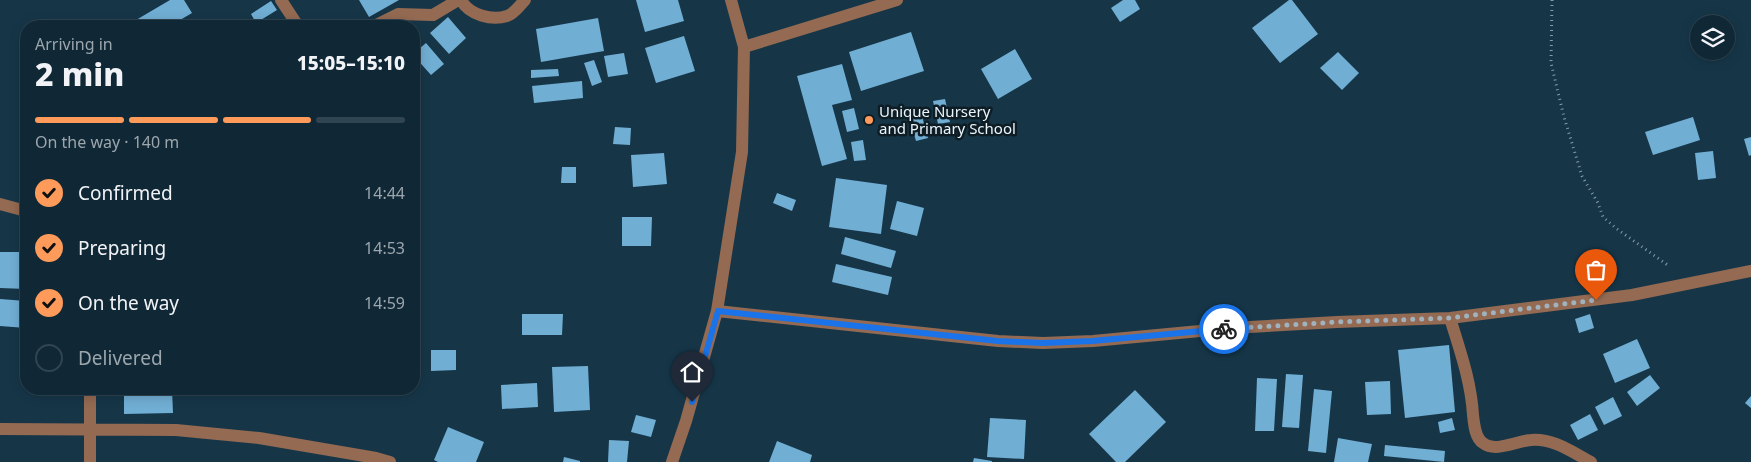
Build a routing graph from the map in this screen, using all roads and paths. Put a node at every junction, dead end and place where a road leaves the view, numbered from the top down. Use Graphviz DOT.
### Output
graph roads {
  1 [pos="281,0"];
  2 [pos="460,0"];
  3 [pos="525,0"];
  4 [pos="731,0"];
  5 [pos="898,0"];
  6 [pos="1552,0"];
  7 [pos="294,20"];
  8 [pos="386,20"];
  9 [pos="744,48"];
  10 [pos="0,204"];
  11 [pos="20,209"];
  12 [pos="1751,271"];
  13 [pos="1692,283"];
  14 [pos="718,311"];
  15 [pos="1450,318"];
  16 [pos="90,395"];
  17 [pos="0,429"];
  18 [pos="90,429"];
  19 [pos="90,462"];
  20 [pos="390,462"];
  21 [pos="672,462"];
  22 [pos="1591,462"];
  1 -- 7 [label="street"];
  2 -- 3 [label="street"];
  2 -- 8 [label="street"];
  4 -- 9 [label="street"];
  5 -- 9 [label="street"];
  6 -- 13 [label="path"];
  9 -- 14 [label="street"];
  10 -- 11 [label="street"];
  12 -- 13 [label="street"];
  13 -- 15 [label="street"];
  14 -- 15 [label="street"];
  14 -- 21 [label="street"];
  15 -- 22 [label="street"];
  16 -- 18 [label="street"];
  17 -- 18 [label="street"];
  18 -- 19 [label="street"];
  18 -- 20 [label="street"];
}
